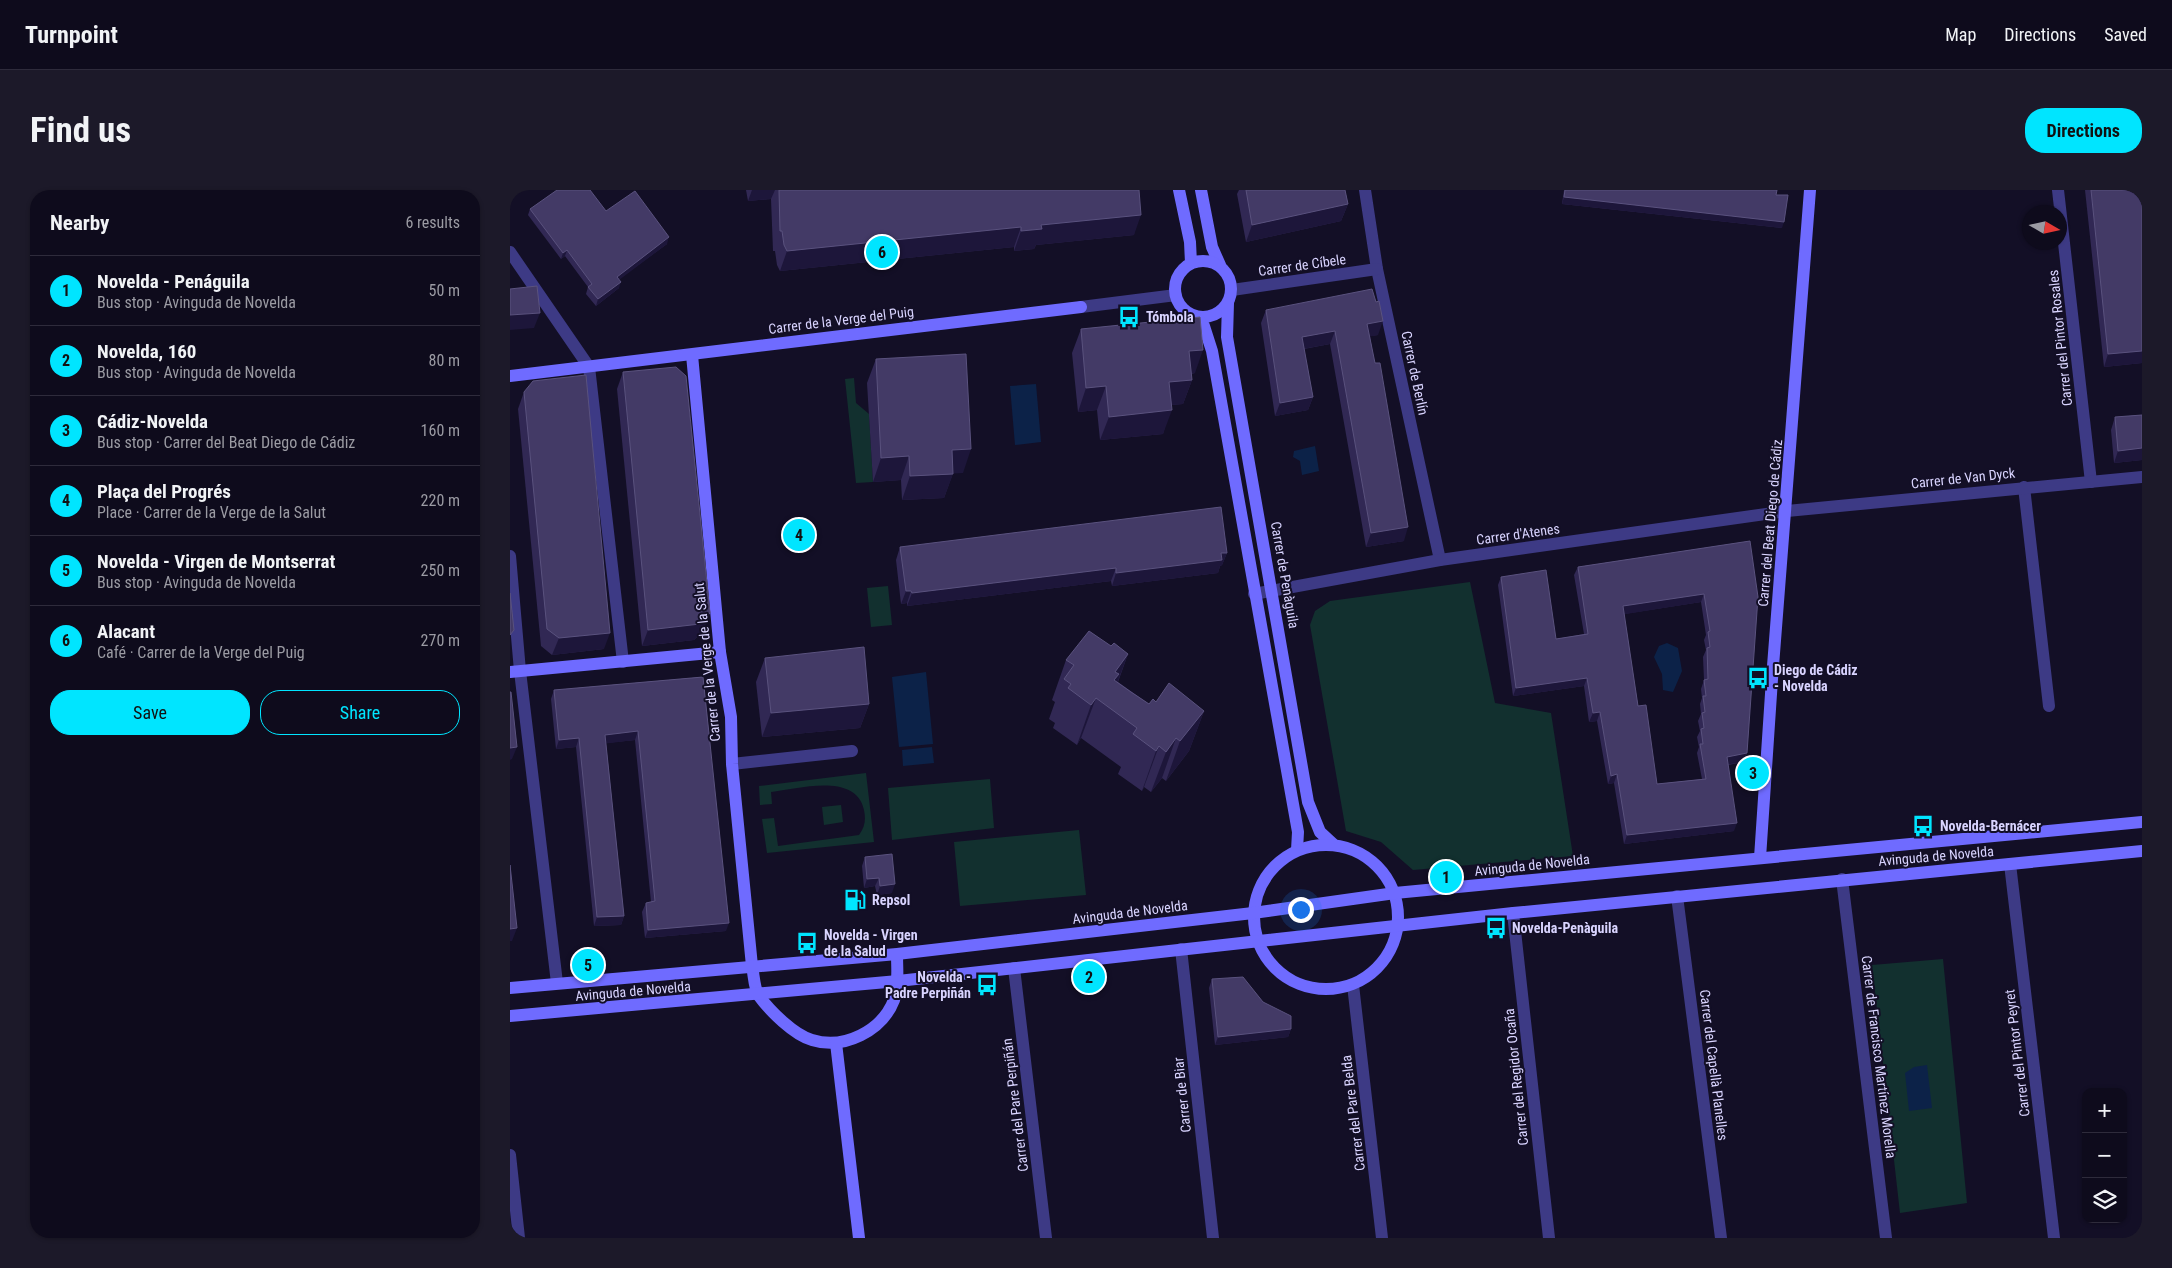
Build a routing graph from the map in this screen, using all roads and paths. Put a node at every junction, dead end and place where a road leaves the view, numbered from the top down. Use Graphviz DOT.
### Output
graph roads {
  1 [pos="1179,190"];
  2 [pos="1201,190"];
  3 [pos="1365,190"];
  4 [pos="1810,190"];
  5 [pos="2058,190"];
  6 [pos="510,252"];
  7 [pos="1191,263"];
  8 [pos="1220,265"];
  9 [pos="1377,269"];
  10 [pos="1232,290"];
  11 [pos="1176,295"];
  12 [pos="1228,303"];
  13 [pos="1081,307"];
  14 [pos="1196,317"];
  15 [pos="692,354"];
  16 [pos="589,367"];
  17 [pos="510,376"];
  18 [pos="2142,477"];
  19 [pos="2091,482"];
  20 [pos="2024,487"];
  21 [pos="1787,511"];
  22 [pos="510,556"];
  23 [pos="1440,560"];
  24 [pos="1273,592"];
  25 [pos="1254,594"];
  26 [pos="720,652"];
  27 [pos="623,662"];
  28 [pos="515,672"];
  29 [pos="2050,706"];
  30 [pos="852,751"];
  31 [pos="732,764"];
  32 [pos="2142,822"];
  33 [pos="1333,844"];
  34 [pos="1297,850"];
  35 [pos="2142,851"];
  36 [pos="1760,858"];
  37 [pos="2010,864"];
  38 [pos="1842,879"];
  39 [pos="1395,893"];
  40 [pos="1678,896"];
  41 [pos="1253,913"];
  42 [pos="1513,913"];
  43 [pos="1398,926"];
  44 [pos="1257,940"];
  45 [pos="1181,949"];
  46 [pos="897,954"];
  47 [pos="752,966"];
  48 [pos="1014,968"];
  49 [pos="898,981"];
  50 [pos="558,983"];
  51 [pos="1353,985"];
  52 [pos="510,988"];
  53 [pos="758,995"];
  54 [pos="510,1016"];
  55 [pos="836,1043"];
  56 [pos="510,1155"];
  57 [pos="515,1230"];
  58 [pos="859,1238"];
  59 [pos="1046,1238"];
  60 [pos="1213,1238"];
  61 [pos="1382,1238"];
  62 [pos="1549,1238"];
  63 [pos="1721,1238"];
  64 [pos="1886,1238"];
  65 [pos="2054,1238"];
  1 -- 7 [label="main road"];
  2 -- 8 [label="main road"];
  3 -- 9 [label="street, Carrer de Berlín"];
  4 -- 21 [label="main road, Carrer del Beat Diego de Cádiz"];
  5 -- 19 [label="street, Carrer del Pintor Rosales"];
  6 -- 16 [label="street"];
  7 -- 8 [label="main road"];
  7 -- 11 [label="main road"];
  8 -- 10 [label="main road"];
  9 -- 10 [label="street, Carrer de Cíbele"];
  9 -- 23 [label="street, Carrer de Berlín"];
  10 -- 12 [label="main road"];
  11 -- 13 [label="street, Carrer de la Verge del Puig"];
  11 -- 14 [label="main road"];
  12 -- 14 [label="main road"];
  12 -- 24 [label="main road, Carrer de Penàguila"];
  13 -- 15 [label="main road, Carrer de la Verge del Puig"];
  14 -- 25 [label="main road"];
  15 -- 16 [label="main road, Carrer de la Verge del Puig"];
  15 -- 26 [label="main road, Carrer de la Verge de la Salut"];
  16 -- 17 [label="main road, Carrer de la Verge del Puig"];
  16 -- 27 [label="street"];
  18 -- 19 [label="street, Carrer de Van Dyck"];
  19 -- 20 [label="street, Carrer de Van Dyck"];
  20 -- 21 [label="street, Carrer de Van Dyck"];
  20 -- 29 [label="street"];
  21 -- 23 [label="street, Carrer d'Atenes"];
  21 -- 36 [label="main road, Carrer del Beat Diego de Cádiz"];
  22 -- 28 [label="street"];
  23 -- 24 [label="street, Carrer d'Atenes"];
  24 -- 25 [label="street, Carrer d'Atenes"];
  24 -- 33 [label="main road, Carrer de Penàguila"];
  25 -- 34 [label="main road"];
  26 -- 27 [label="main road"];
  26 -- 31 [label="main road, Carrer de la Verge de la Salut"];
  27 -- 28 [label="main road"];
  28 -- 50 [label="street"];
  30 -- 31 [label="street"];
  31 -- 47 [label="main road, Carrer de la Verge de la Salut"];
  32 -- 36 [label="main road, Avinguda de Novelda"];
  33 -- 34 [label="main road"];
  33 -- 39 [label="main road"];
  34 -- 41 [label="main road"];
  35 -- 37 [label="main road, Avinguda de Novelda"];
  36 -- 39 [label="main road, Avinguda de Novelda"];
  37 -- 38 [label="main road, Avinguda de Novelda"];
  37 -- 65 [label="street, Carrer del Pintor Peyret"];
  38 -- 40 [label="main road, Avinguda de Novelda"];
  38 -- 64 [label="street, Carrer de Francisco Martínez Morella"];
  39 -- 41 [label="main road, Avinguda de Novelda"];
  39 -- 43 [label="main road"];
  40 -- 42 [label="main road, Avinguda de Novelda"];
  40 -- 63 [label="street, Carrer del Capellà Planelles"];
  41 -- 44 [label="main road"];
  41 -- 46 [label="main road, Avinguda de Novelda"];
  42 -- 43 [label="main road, Avinguda de Novelda"];
  42 -- 62 [label="street, Carrer del Regidor Ocaña"];
  43 -- 44 [label="main road, Avinguda de Novelda"];
  43 -- 51 [label="main road"];
  44 -- 45 [label="main road, Avinguda de Novelda"];
  44 -- 51 [label="main road"];
  45 -- 48 [label="main road, Avinguda de Novelda"];
  45 -- 60 [label="street, Carrer de Biar"];
  46 -- 47 [label="main road, Avinguda de Novelda"];
  46 -- 49 [label="main road"];
  47 -- 50 [label="main road, Avinguda de Novelda"];
  47 -- 53 [label="main road"];
  48 -- 49 [label="main road, Avinguda de Novelda"];
  48 -- 59 [label="street, Carrer del Pare Perpiñán"];
  49 -- 53 [label="main road, Avinguda de Novelda"];
  49 -- 55 [label="main road"];
  50 -- 52 [label="main road, Avinguda de Novelda"];
  51 -- 61 [label="street, Carrer del Pare Belda"];
  53 -- 54 [label="main road, Avinguda de Novelda"];
  53 -- 55 [label="main road"];
  55 -- 58 [label="main road"];
  56 -- 57 [label="street"];
}
